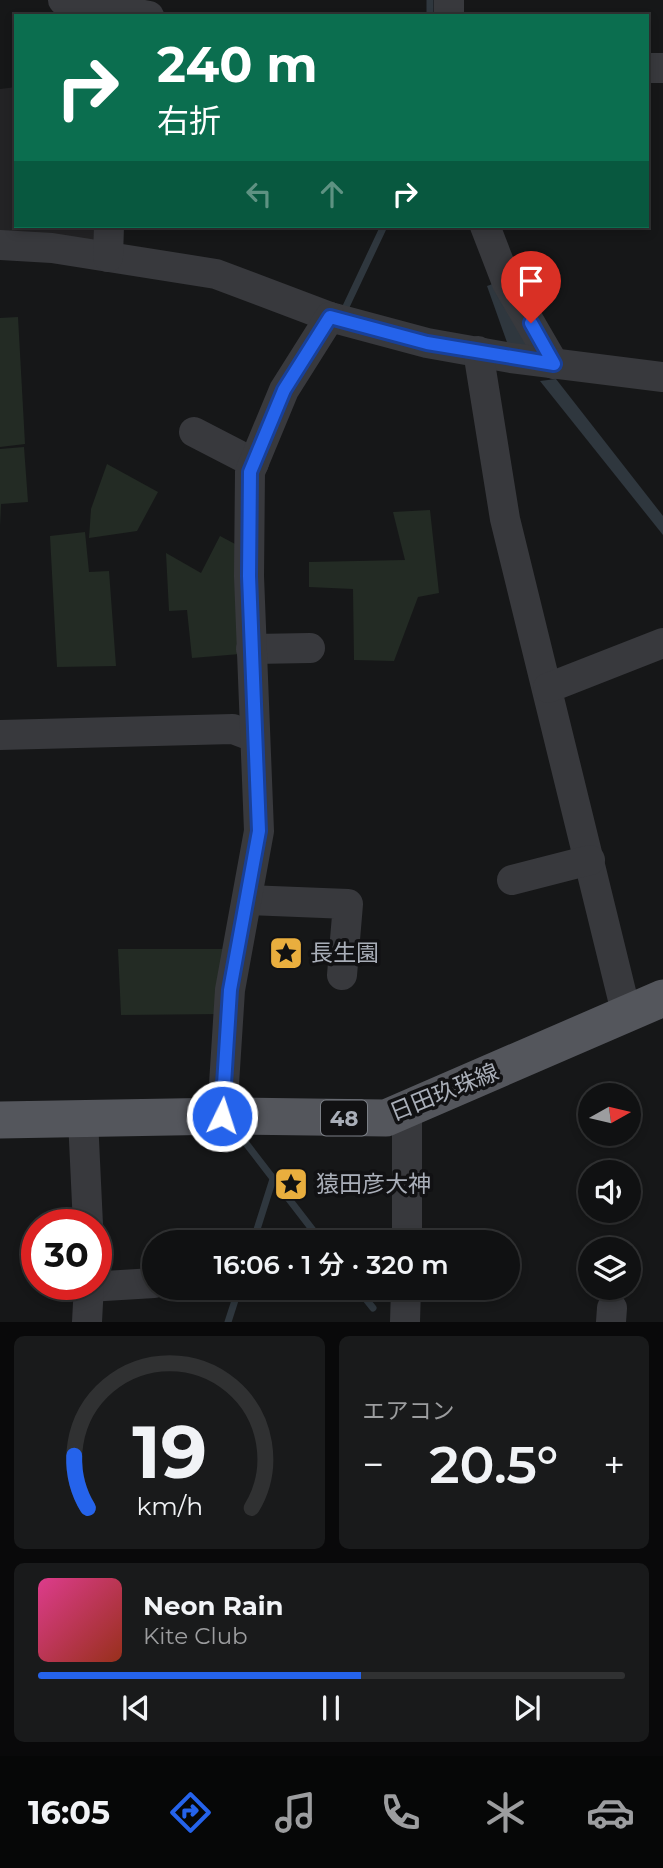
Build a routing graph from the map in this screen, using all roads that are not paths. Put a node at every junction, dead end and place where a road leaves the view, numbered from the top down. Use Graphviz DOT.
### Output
graph roads {
  1 [pos="63,0"];
  2 [pos="138,14"];
  3 [pos="109,228"];
  4 [pos="486,228"];
  5 [pos="0,245"];
  6 [pos="108,257"];
  7 [pos="330,317"];
  8 [pos="478,351"];
  9 [pos="554,364"];
  10 [pos="663,377"];
  11 [pos="194,432"];
  12 [pos="254,463"];
  13 [pos="663,643"];
  14 [pos="310,648"];
  15 [pos="251,649"];
  16 [pos="548,688"];
  17 [pos="0,735"];
  18 [pos="254,737"];
  19 [pos="590,860"];
  20 [pos="512,880"];
  21 [pos="248,900"];
  22 [pos="342,975"];
  23 [pos="663,998"];
  24 [pos="626,1012"];
  25 [pos="407,1110"];
  26 [pos="222,1116"];
  27 [pos="83,1119"];
  28 [pos="0,1120"];
  29 [pos="87,1209"];
  30 [pos="407,1230"];
  31 [pos="142,1284"];
  32 [pos="112,1285"];
  33 [pos="88,1300"];
  34 [pos="406,1300"];
  35 [pos="87,1322"];
  36 [pos="405,1322"];
  1 -- 2 [label="street"];
  3 -- 6 [label="street"];
  4 -- 9 [label="street"];
  5 -- 6 [label="street"];
  6 -- 7 [label="street"];
  7 -- 8 [label="street"];
  7 -- 12 [label="street"];
  8 -- 9 [label="street"];
  8 -- 16 [label="street"];
  9 -- 10 [label="street"];
  11 -- 12 [label="street"];
  12 -- 15 [label="street"];
  13 -- 16 [label="street"];
  14 -- 15 [label="street"];
  15 -- 18 [label="street"];
  16 -- 19 [label="street"];
  17 -- 18 [label="street"];
  18 -- 26 [label="street"];
  19 -- 20 [label="street"];
  19 -- 24 [label="street"];
  21 -- 22 [label="street"];
  23 -- 24 [label="main road, 日田玖珠線 / 48"];
  24 -- 25 [label="main road, 日田玖珠線 / 48"];
  25 -- 26 [label="main road, 日田玖珠線 / 48"];
  25 -- 30 [label="street"];
  26 -- 27 [label="main road, 日田玖珠線 / 48"];
  27 -- 28 [label="main road, 日田玖珠線 / 48"];
  27 -- 29 [label="street"];
  31 -- 32 [label="street"];
  33 -- 35 [label="street"];
  34 -- 36 [label="street"];
}
